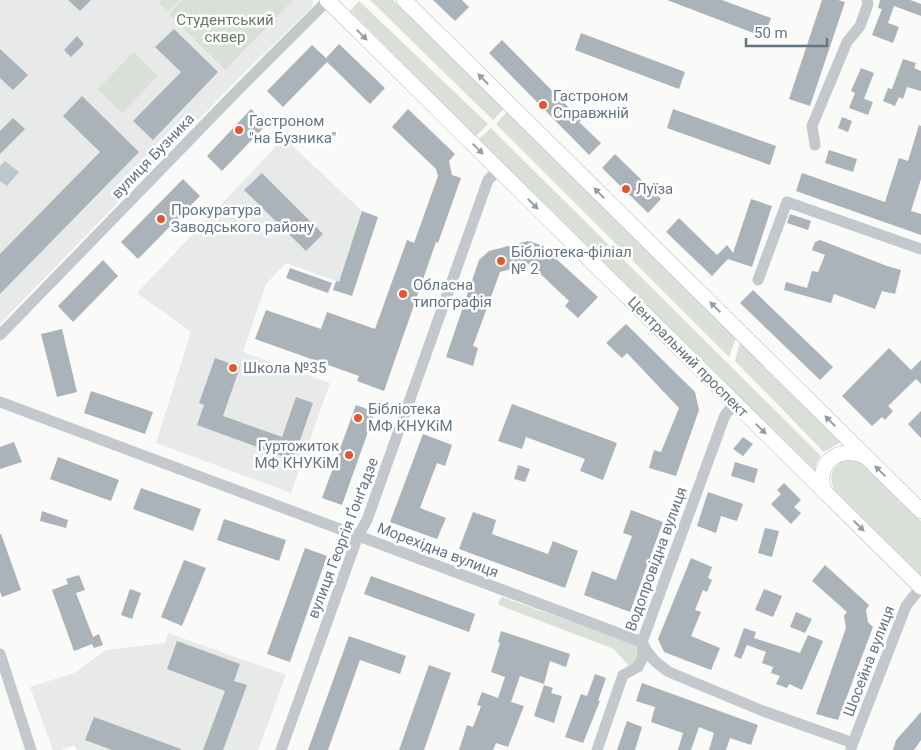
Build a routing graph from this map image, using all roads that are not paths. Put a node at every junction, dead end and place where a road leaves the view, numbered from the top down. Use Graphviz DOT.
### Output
graph roads {
  1 [pos="328,0"];
  2 [pos="404,0"];
  3 [pos="867,0"];
  4 [pos="815,145"];
  5 [pos="498,170"];
  6 [pos="921,249"];
  7 [pos="758,280"];
  8 [pos="0,335"];
  9 [pos="0,402"];
  10 [pos="735,404"];
  11 [pos="865,456"];
  12 [pos="824,492"];
  13 [pos="921,511"];
  14 [pos="358,536"];
  15 [pos="921,587"];
  16 [pos="642,642"];
  17 [pos="0,654"];
  18 [pos="852,746"];
  19 [pos="31,750"];
  20 [pos="281,750"];
  21 [pos="597,750"];
  1 -- 5 [label="main road, Центральний проспект, one-way"];
  1 -- 8 [label="street, вулиця Бузника"];
  11 -- 2 [label="main road, one-way"];
  3 -- 4 [label="street"];
  5 -- 10 [label="main road, Центральний проспект, one-way"];
  5 -- 14 [label="street, вулиця Георгія Ґонґадзе"];
  6 -- 7 [label="street"];
  9 -- 14 [label="street, Морехідна вулиця"];
  10 -- 12 [label="main road, Центральний проспект, one-way"];
  10 -- 16 [label="street, Водопровідна вулиця"];
  11 -- 12 [label="main road"];
  13 -- 11 [label="main road, one-way"];
  12 -- 15 [label="main road, Центральний проспект, one-way"];
  14 -- 16 [label="street, Морехідна вулиця"];
  14 -- 20 [label="street, вулиця Георгія Ґонґадзе"];
  15 -- 18 [label="street, Шосейна вулиця"];
  16 -- 18 [label="street"];
  16 -- 21 [label="street, Водопровідна вулиця"];
  17 -- 19 [label="street"];
}
